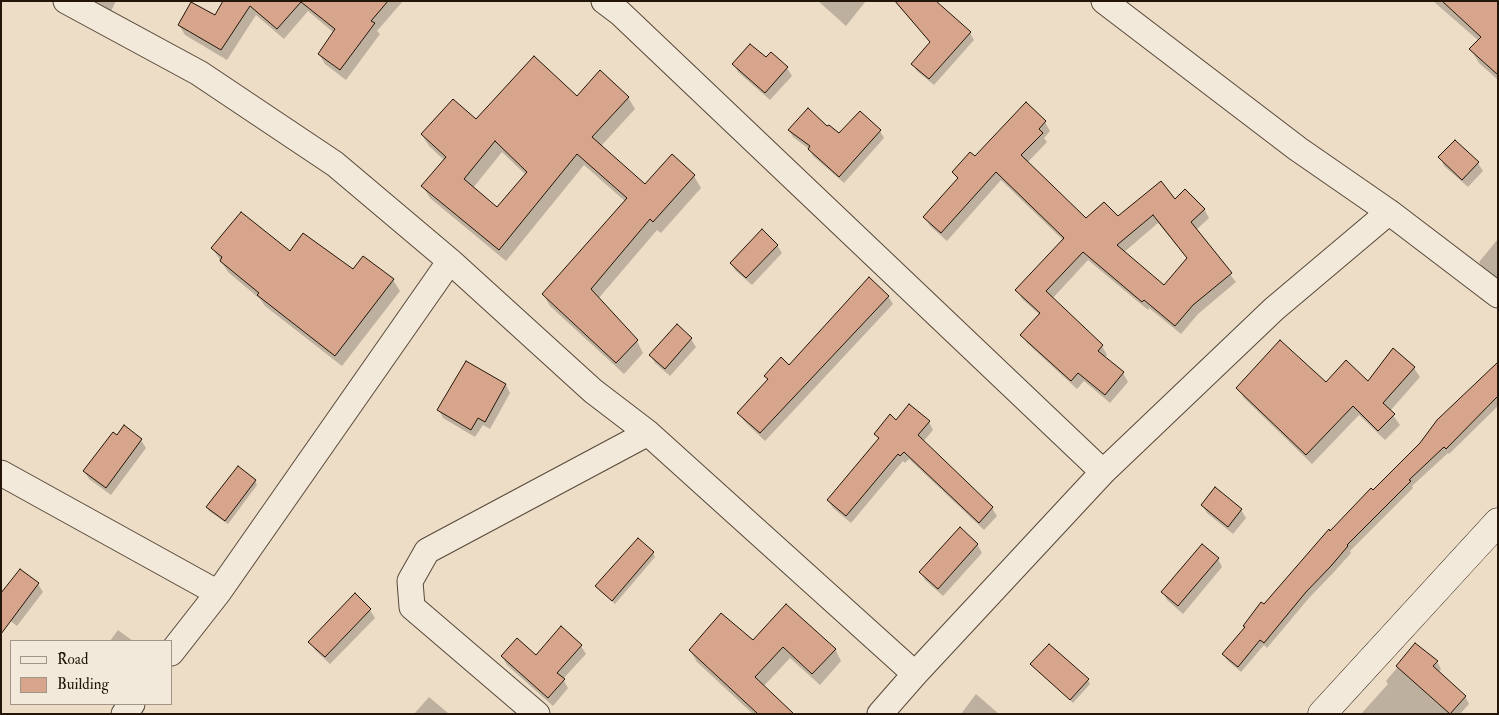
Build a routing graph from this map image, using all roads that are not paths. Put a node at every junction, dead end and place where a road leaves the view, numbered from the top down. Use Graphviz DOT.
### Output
graph roads {
  1 [pos="66,1"];
  2 [pos="604,1"];
  3 [pos="1104,1"];
  4 [pos="1389,212"];
  5 [pos="450,261"];
  6 [pos="1498,295"];
  7 [pos="648,433"];
  8 [pos="1,472"];
  9 [pos="1103,472"];
  10 [pos="1498,522"];
  11 [pos="218,593"];
  12 [pos="172,652"];
  13 [pos="915,674"];
  14 [pos="537,714"];
  15 [pos="880,714"];
  16 [pos="1322,714"];
  1 -- 5 [label="street"];
  2 -- 9 [label="street"];
  3 -- 4 [label="street"];
  4 -- 6 [label="street"];
  4 -- 9 [label="street"];
  5 -- 7 [label="street"];
  5 -- 11 [label="street"];
  7 -- 13 [label="street"];
  7 -- 14 [label="street"];
  8 -- 11 [label="street"];
  9 -- 13 [label="street"];
  10 -- 16 [label="main road"];
  11 -- 12 [label="street"];
  13 -- 15 [label="street"];
}
